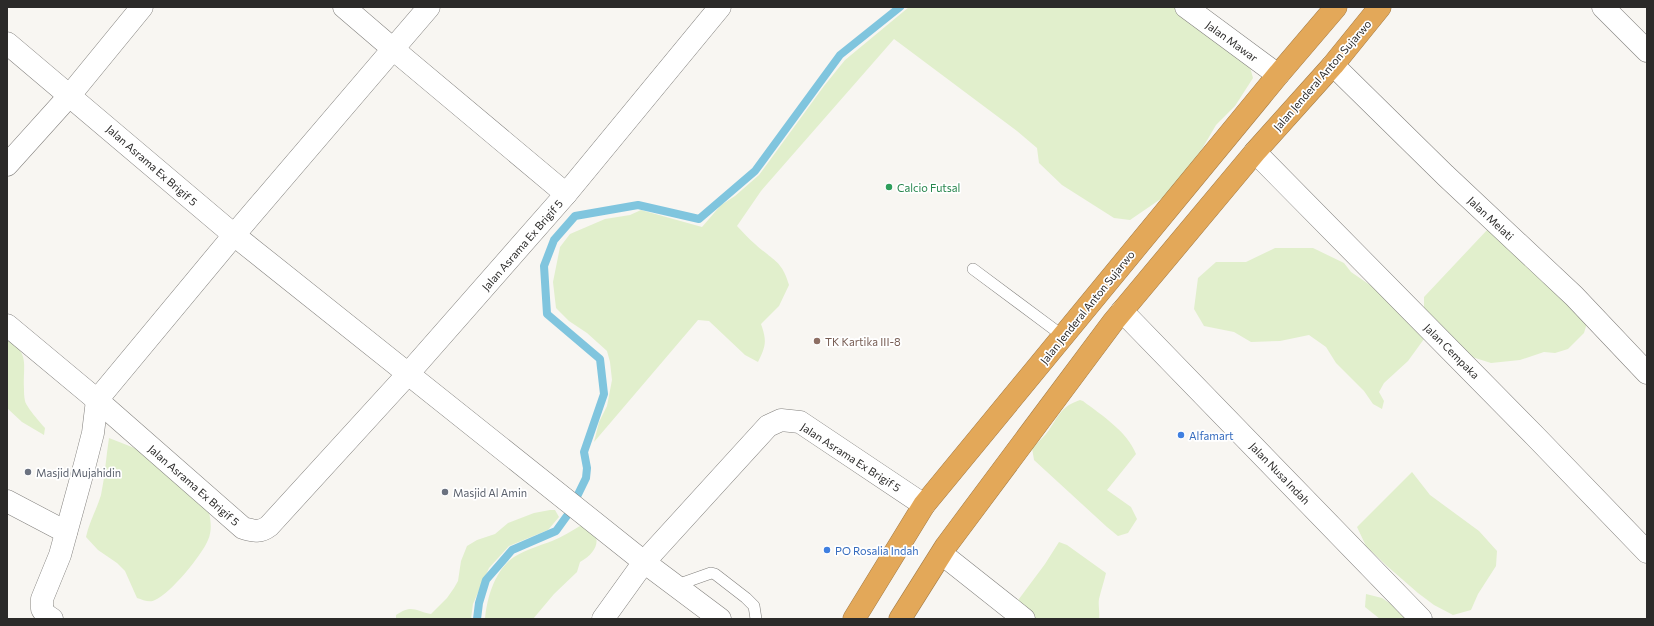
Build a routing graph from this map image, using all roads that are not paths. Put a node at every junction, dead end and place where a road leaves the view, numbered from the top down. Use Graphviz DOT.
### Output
graph roads {
  1 [pos="142,7"];
  2 [pos="344,7"];
  3 [pos="429,7"];
  4 [pos="720,7"];
  5 [pos="1186,7"];
  6 [pos="1336,7"];
  7 [pos="1380,7"];
  8 [pos="1603,7"];
  9 [pos="7,43"];
  10 [pos="394,49"];
  11 [pos="1647,51"];
  12 [pos="1333,65"];
  13 [pos="1278,75"];
  14 [pos="70,95"];
  15 [pos="1255,152"];
  16 [pos="7,165"];
  17 [pos="566,194"];
  18 [pos="234,235"];
  19 [pos="973,269"];
  20 [pos="1122,311"];
  21 [pos="7,325"];
  22 [pos="1063,336"];
  23 [pos="1647,373"];
  24 [pos="407,375"];
  25 [pos="97,400"];
  26 [pos="8,503"];
  27 [pos="924,505"];
  28 [pos="66,532"];
  29 [pos="1647,552"];
  30 [pos="942,554"];
  31 [pos="644,562"];
  32 [pos="677,586"];
  33 [pos="52,619"];
  34 [pos="603,619"];
  35 [pos="720,619"];
  36 [pos="756,619"];
  37 [pos="854,619"];
  38 [pos="900,619"];
  39 [pos="1024,619"];
  40 [pos="1421,619"];
  1 -- 14 [label="street"];
  2 -- 10 [label="street, Jalan Asrama Ex Brigif 5"];
  3 -- 10 [label="street"];
  4 -- 17 [label="street"];
  5 -- 13 [label="street, Jalan Mawar"];
  6 -- 13 [label="highway, Jalan Jenderal Anton Sujarwo"];
  7 -- 12 [label="highway, Jalan Jenderal Anton Sujarwo"];
  8 -- 11 [label="street"];
  9 -- 14 [label="street, Jalan Asrama Ex Brigif 5"];
  10 -- 17 [label="street, Jalan Asrama Ex Brigif 5"];
  10 -- 18 [label="street"];
  12 -- 15 [label="highway, Jalan Jenderal Anton Sujarwo"];
  12 -- 23 [label="street, Jalan Melati"];
  13 -- 22 [label="highway, Jalan Jenderal Anton Sujarwo"];
  14 -- 16 [label="street"];
  14 -- 18 [label="street, Jalan Asrama Ex Brigif 5"];
  15 -- 20 [label="highway, Jalan Jenderal Anton Sujarwo"];
  15 -- 29 [label="street, Jalan Cempaka"];
  17 -- 24 [label="street, Jalan Asrama Ex Brigif 5"];
  18 -- 24 [label="street, Jalan Asrama Ex Brigif 5"];
  18 -- 25 [label="street"];
  19 -- 22 [label="lane"];
  20 -- 30 [label="highway, Jalan Jenderal Anton Sujarwo"];
  20 -- 40 [label="street, Jalan Nusa Indah"];
  21 -- 25 [label="street, Jalan Asrama Ex Brigif 5"];
  22 -- 27 [label="highway, Jalan Jenderal Anton Sujarwo"];
  24 -- 25 [label="street, Jalan Asrama Ex Brigif 5"];
  24 -- 31 [label="street, Jalan Asrama Ex Brigif 5"];
  25 -- 28 [label="street"];
  26 -- 28 [label="street"];
  27 -- 31 [label="street, Jalan Asrama Ex Brigif 5"];
  27 -- 37 [label="highway, Jalan Jenderal Anton Sujarwo"];
  28 -- 33 [label="street"];
  30 -- 38 [label="highway, Jalan Jenderal Anton Sujarwo"];
  30 -- 39 [label="street"];
  31 -- 32 [label="street, Jalan Asrama Ex Brigif 5"];
  31 -- 34 [label="street, Jalan Asrama Ex Brigif 5"];
  32 -- 35 [label="street, Jalan Asrama Ex Brigif 5"];
  32 -- 36 [label="lane"];
}
